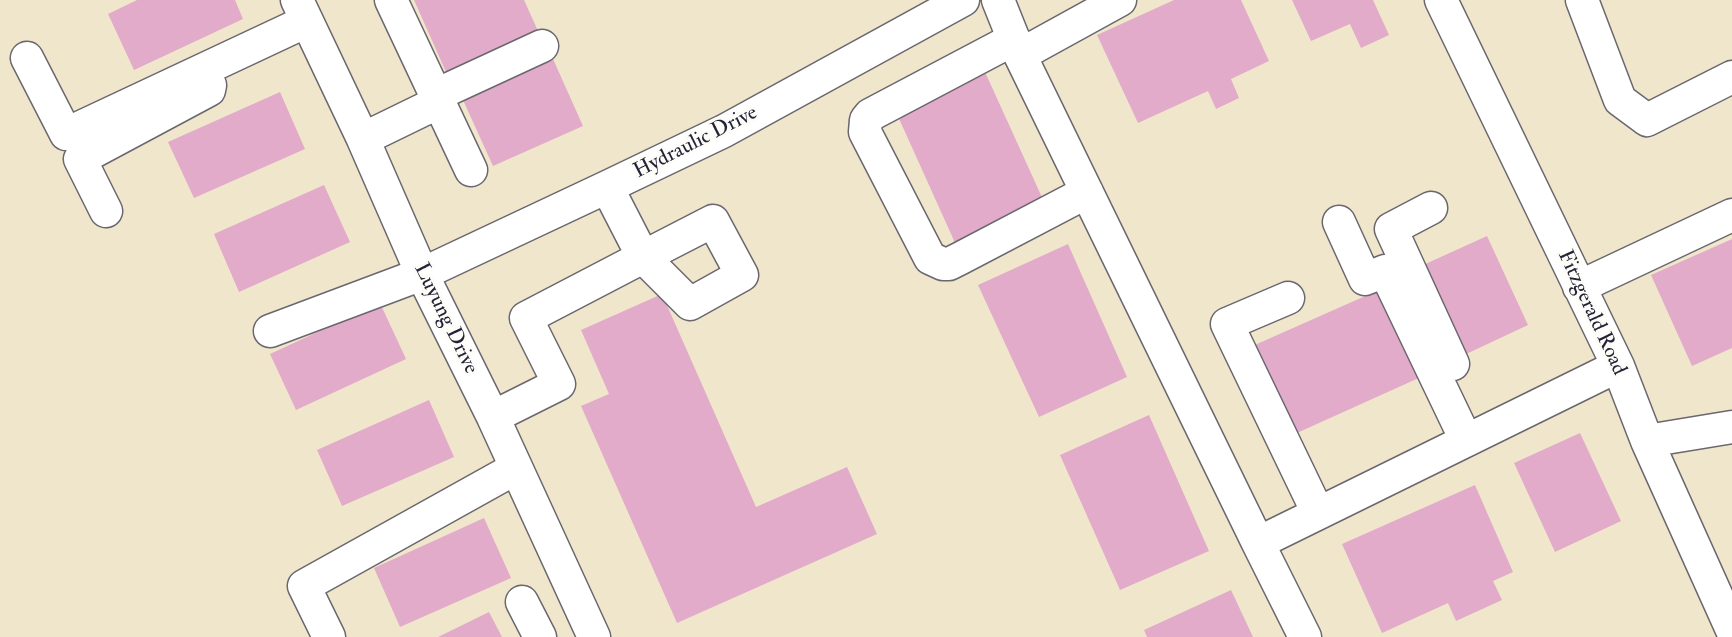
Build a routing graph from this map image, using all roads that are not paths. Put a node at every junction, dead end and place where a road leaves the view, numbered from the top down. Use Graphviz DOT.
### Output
graph roads {
  1 [pos="391,0"];
  2 [pos="963,0"];
  3 [pos="998,0"];
  4 [pos="1121,0"];
  5 [pos="1441,0"];
  6 [pos="1582,0"];
  7 [pos="302,10"];
  8 [pos="542,47"];
  9 [pos="1017,47"];
  10 [pos="27,58"];
  11 [pos="202,70"];
  12 [pos="1732,77"];
  13 [pos="437,98"];
  14 [pos="363,139"];
  15 [pos="471,170"];
  16 [pos="607,187"];
  17 [pos="1087,192"];
  18 [pos="1431,208"];
  19 [pos="106,211"];
  20 [pos="1732,215"];
  21 [pos="1339,222"];
  22 [pos="422,274"];
  23 [pos="1579,287"];
  24 [pos="1288,299"];
  25 [pos="270,331"];
  26 [pos="1618,366"];
  27 [pos="493,417"];
  28 [pos="1732,427"];
  29 [pos="1475,436"];
  30 [pos="1647,441"];
  31 [pos="516,468"];
  32 [pos="1318,513"];
  33 [pos="1258,543"];
  34 [pos="522,602"];
  35 [pos="1732,630"];
  36 [pos="329,637"];
  37 [pos="540,637"];
  38 [pos="594,637"];
  39 [pos="1304,637"];
  1 -- 13 [label="street"];
  2 -- 16 [label="street, Hydraulic Drive"];
  3 -- 9 [label="street"];
  4 -- 9 [label="street"];
  5 -- 23 [label="street, Fitzgerald Road"];
  6 -- 12 [label="street"];
  7 -- 11 [label="street"];
  7 -- 14 [label="street, Luyung Drive"];
  8 -- 13 [label="street"];
  9 -- 17 [label="street"];
  9 -- 17 [label="street"];
  10 -- 11 [label="street"];
  11 -- 19 [label="street"];
  13 -- 14 [label="street"];
  13 -- 15 [label="street"];
  14 -- 22 [label="street, Luyung Drive"];
  16 -- 22 [label="street, Hydraulic Drive"];
  16 -- 27 [label="street"];
  17 -- 33 [label="street"];
  18 -- 29 [label="street"];
  20 -- 23 [label="street"];
  21 -- 29 [label="street"];
  22 -- 25 [label="street, Hydraulic Drive"];
  22 -- 27 [label="street, Luyung Drive"];
  23 -- 26 [label="street, Fitzgerald Road"];
  24 -- 32 [label="street"];
  26 -- 29 [label="street"];
  26 -- 30 [label="street, Fitzgerald Road"];
  27 -- 31 [label="street, Luyung Drive"];
  28 -- 30 [label="street"];
  29 -- 32 [label="street"];
  30 -- 35 [label="street, Fitzgerald Road"];
  31 -- 36 [label="street"];
  31 -- 38 [label="street, Luyung Drive"];
  32 -- 33 [label="street"];
  33 -- 39 [label="street"];
  34 -- 37 [label="street"];
}
